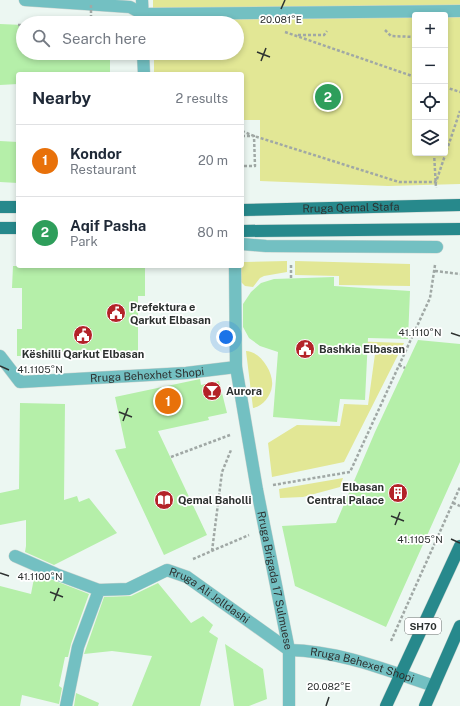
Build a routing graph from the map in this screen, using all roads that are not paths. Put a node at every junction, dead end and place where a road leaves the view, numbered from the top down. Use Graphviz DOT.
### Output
graph roads {
  1 [pos="25,0"];
  2 [pos="142,0"];
  3 [pos="460,11"];
  4 [pos="140,16"];
  5 [pos="143,16"];
  6 [pos="244,16"];
  7 [pos="143,60"];
  8 [pos="144,72"];
  9 [pos="460,206"];
  10 [pos="0,207"];
  11 [pos="16,207"];
  12 [pos="244,210"];
  13 [pos="0,228"];
  14 [pos="16,228"];
  15 [pos="460,229"];
  16 [pos="244,232"];
  17 [pos="244,244"];
  18 [pos="437,247"];
  19 [pos="235,268"];
  20 [pos="0,356"];
  21 [pos="236,368"];
  22 [pos="460,546"];
  23 [pos="15,556"];
  24 [pos="100,590"];
  25 [pos="460,626"];
  26 [pos="289,650"];
  27 [pos="401,674"];
  28 [pos="434,686"];
  29 [pos="66,706"];
  30 [pos="290,706"];
  31 [pos="386,706"];
  32 [pos="425,706"];
  1 -- 4 [label="street"];
  2 -- 5 [label="street"];
  3 -- 6 [label="street"];
  7 -- 8 [label="street"];
  9 -- 12 [label="main road, Rruga Qemal Stafa"];
  10 -- 11 [label="main road"];
  13 -- 14 [label="main road"];
  15 -- 16 [label="main road, Rruga Qemal Stafa"];
  17 -- 18 [label="street"];
  19 -- 21 [label="street, Rruga Brigada 17 Sulmuese"];
  20 -- 21 [label="street, Rruga Behexhet Shopi"];
  21 -- 26 [label="street, Rruga Brigada 17 Sulmuese"];
  22 -- 27 [label="main road, SH70"];
  23 -- 24 [label="street, Rruga Ali Jolldashi"];
  24 -- 26 [label="street, Rruga Ali Jolldashi"];
  24 -- 29 [label="street"];
  25 -- 28 [label="main road"];
  26 -- 27 [label="street, Rruga Behexet Shopi"];
  26 -- 30 [label="street, Rruga Brigada 17 Sulmuese"];
  27 -- 28 [label="street, Rruga Behexet Shopi"];
  27 -- 31 [label="main road, SH70"];
  28 -- 32 [label="main road"];
}
